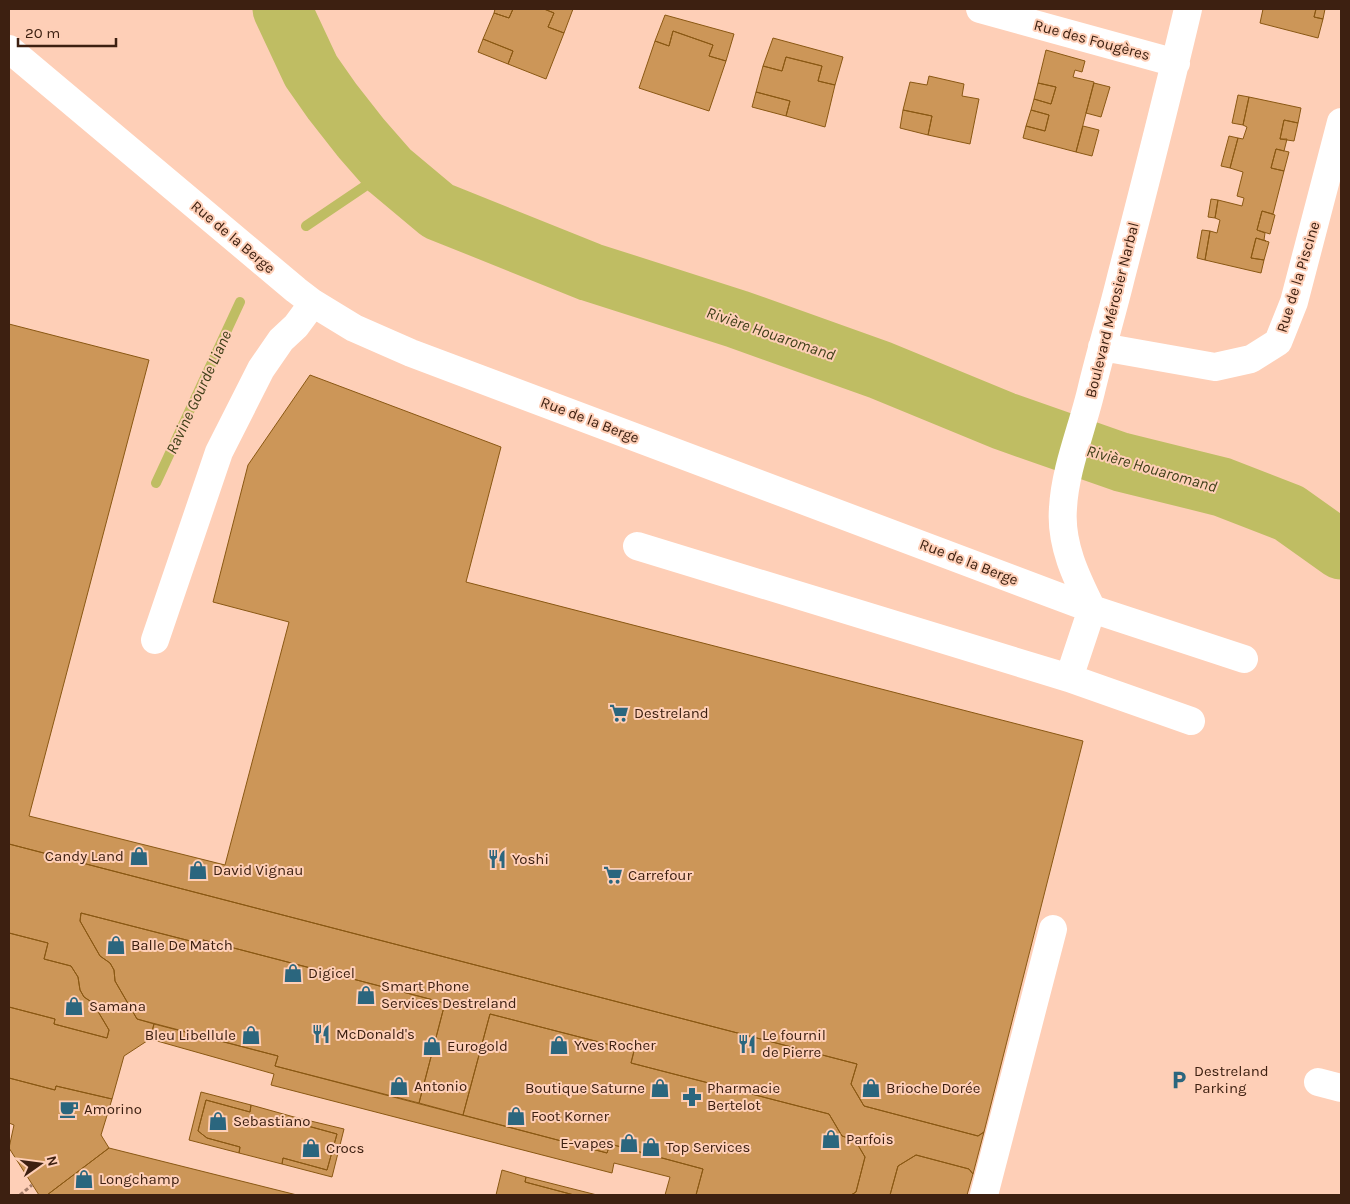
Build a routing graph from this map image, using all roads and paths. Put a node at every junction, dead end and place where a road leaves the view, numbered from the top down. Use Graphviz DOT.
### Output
graph roads {
  1 [pos="980,9"];
  2 [pos="1188,9"];
  3 [pos="9,49"];
  4 [pos="1176,63"];
  5 [pos="1341,122"];
  6 [pos="314,303"];
  7 [pos="1102,347"];
  8 [pos="637,546"];
  9 [pos="1092,609"];
  10 [pos="155,640"];
  11 [pos="1244,659"];
  12 [pos="1069,678"];
  13 [pos="1191,721"];
  14 [pos="1053,928"];
  15 [pos="32,1185"];
  16 [pos="20,1195"];
  17 [pos="984,1195"];
  1 -- 4 [label="street, Rue des Fougères"];
  2 -- 4 [label="street, Boulevard Mérosier Narbal"];
  3 -- 6 [label="street, Rue de la Berge"];
  4 -- 7 [label="street, Boulevard Mérosier Narbal"];
  5 -- 7 [label="street, Rue de la Piscine"];
  6 -- 9 [label="street, Rue de la Berge"];
  6 -- 10 [label="street"];
  7 -- 9 [label="street, Boulevard Mérosier Narbal"];
  8 -- 12 [label="street"];
  9 -- 11 [label="street, Rue de la Berge"];
  9 -- 12 [label="street"];
  12 -- 13 [label="street"];
  14 -- 17 [label="street"];
  15 -- 16 [label="path"];
}
